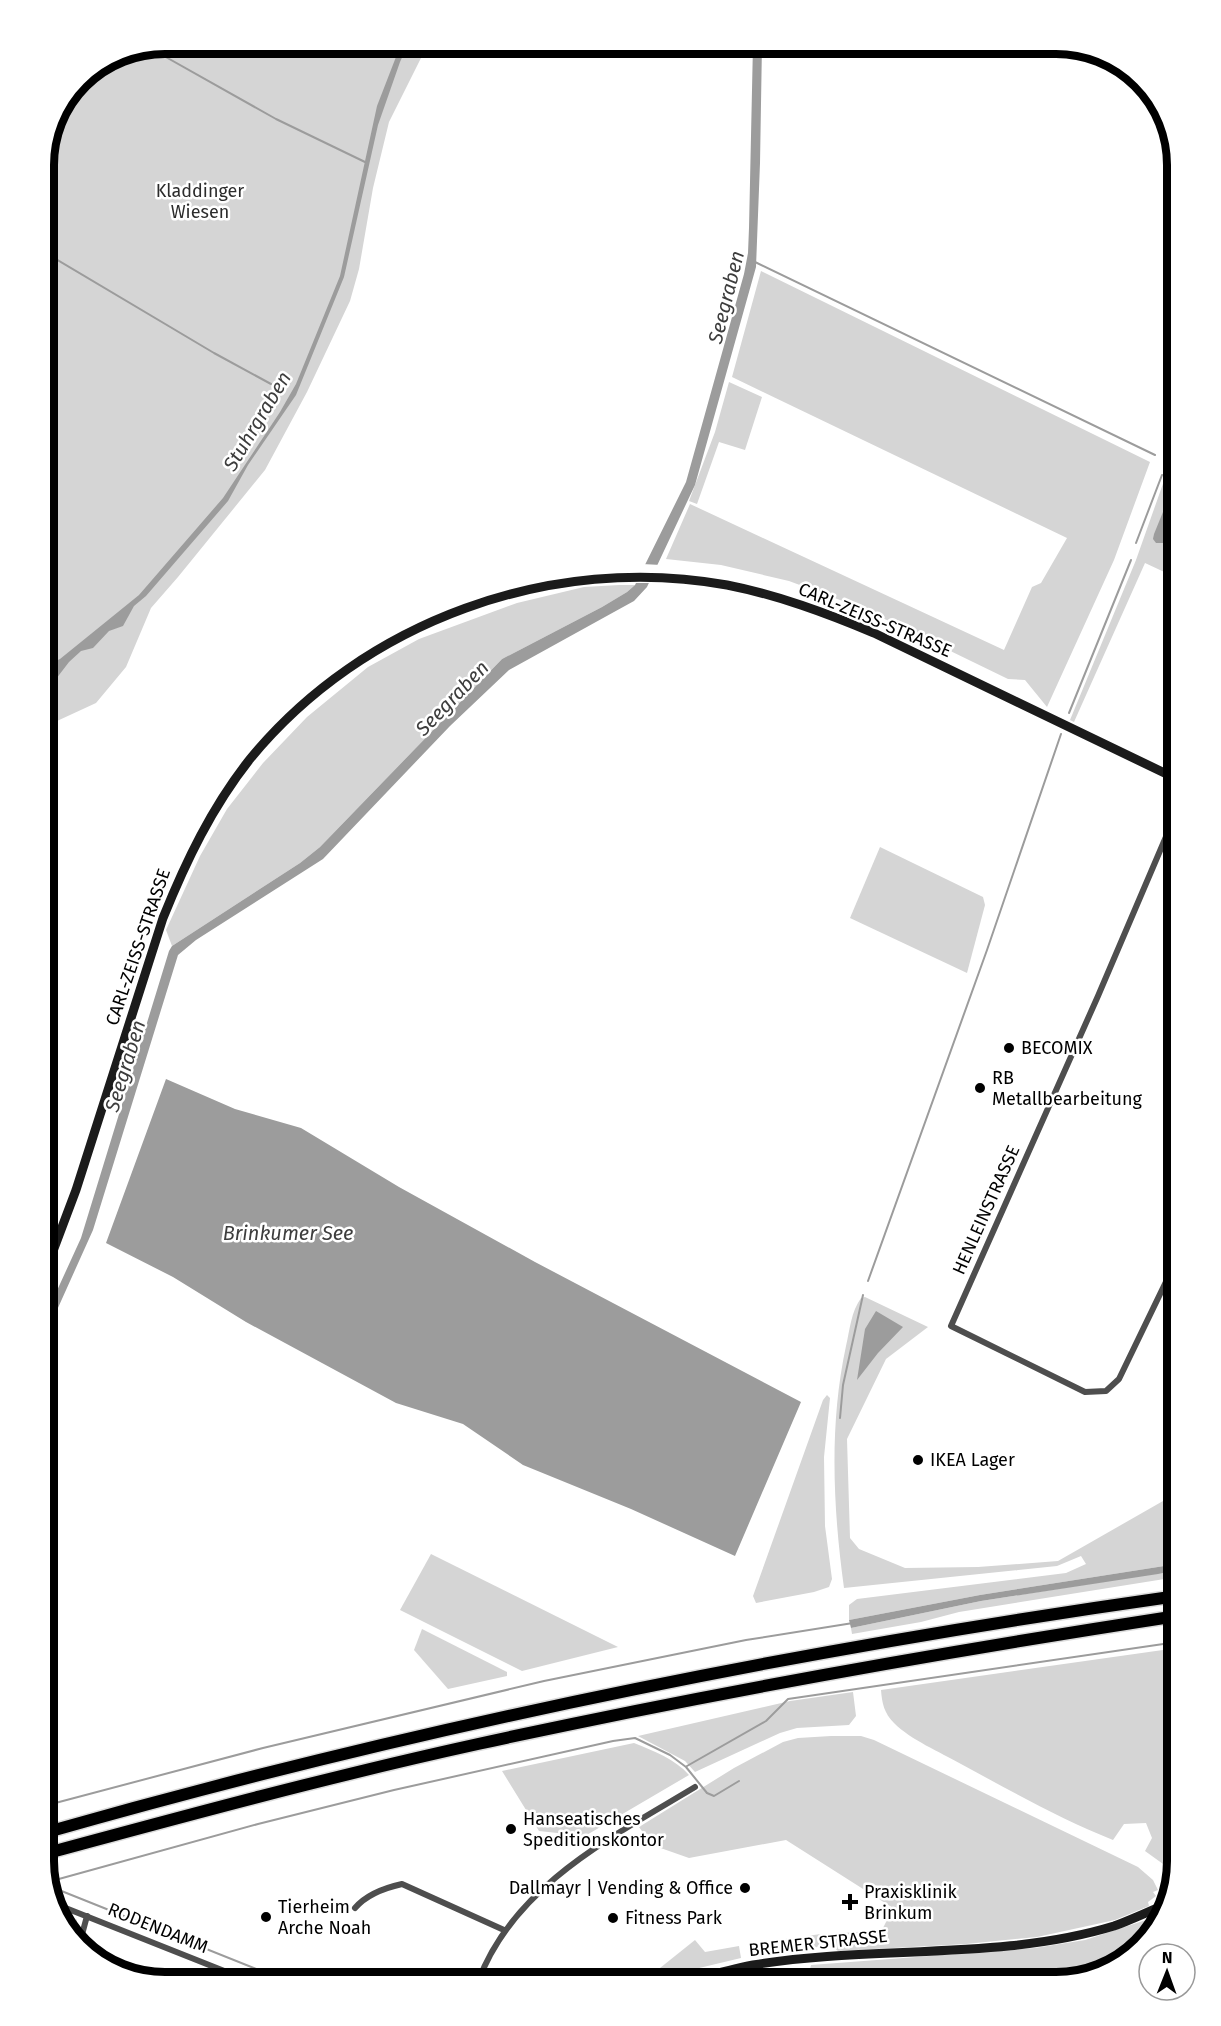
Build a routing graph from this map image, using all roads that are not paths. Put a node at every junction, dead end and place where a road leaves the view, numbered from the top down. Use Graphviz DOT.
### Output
graph roads {
  1 [pos="1167,774"];
  2 [pos="1167,836"];
  3 [pos="54,1249"];
  4 [pos="1167,1281"];
  5 [pos="1167,1597"];
  6 [pos="1167,1619"];
  7 [pos="695,1787"];
  8 [pos="54,1830"];
  9 [pos="54,1851"];
  10 [pos="64,1907"];
  11 [pos="355,1908"];
  12 [pos="1157,1908"];
  13 [pos="87,1916"];
  14 [pos="504,1930"];
  15 [pos="82,1934"];
  16 [pos="227,1972"];
  17 [pos="482,1972"];
  18 [pos="726,1972"];
  1 -- 3 [label="main road, CARL-ZEISS-STRASSE"];
  2 -- 4 [label="street, HENLEINSTRASSE"];
  5 -- 8 [label="highway"];
  6 -- 9 [label="highway"];
  7 -- 14 [label="street"];
  10 -- 13 [label="street, RODENDAMM"];
  11 -- 14 [label="street"];
  12 -- 18 [label="main road, BREMER STRASSE"];
  13 -- 15 [label="street"];
  13 -- 16 [label="street, RODENDAMM"];
  14 -- 17 [label="street"];
}
